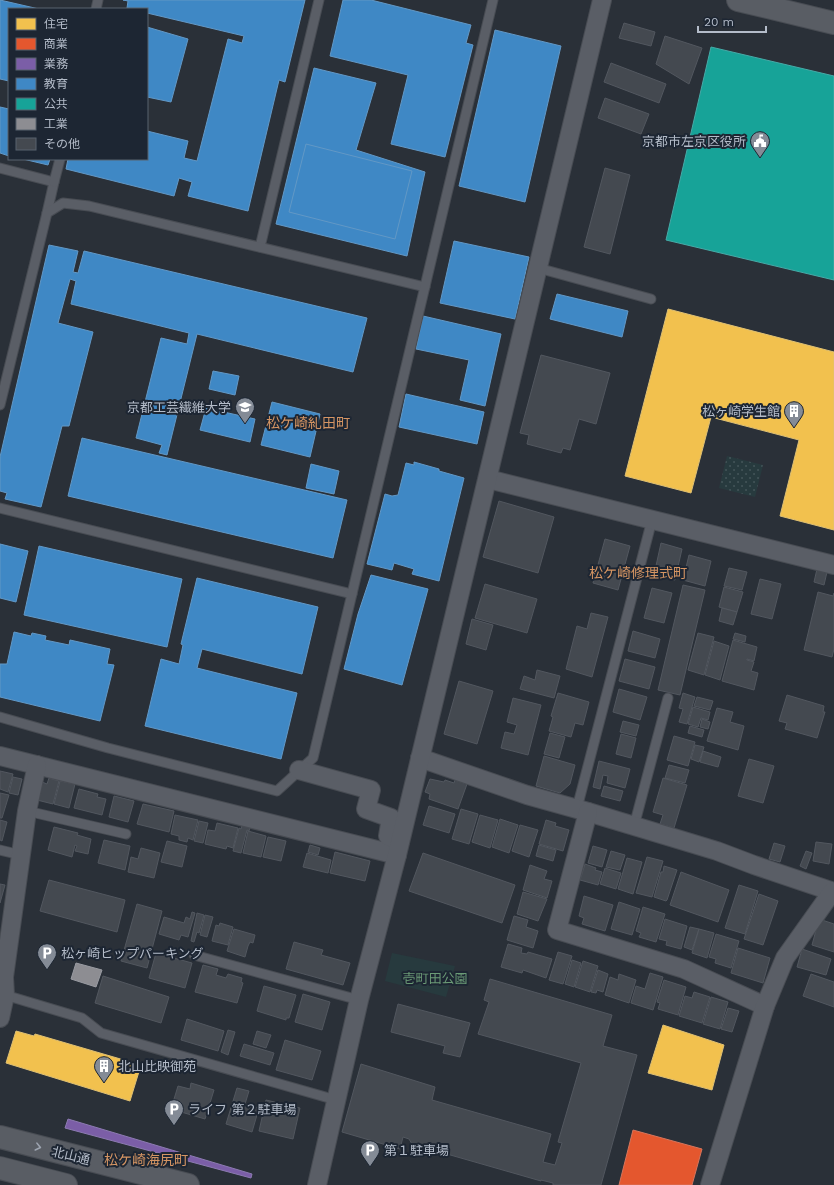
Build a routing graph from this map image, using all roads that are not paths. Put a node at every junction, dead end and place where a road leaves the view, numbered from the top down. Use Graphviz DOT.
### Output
graph roads {
  1 [pos="319,0"];
  2 [pos="492,0"];
  3 [pos="602,0"];
  4 [pos="738,0"];
  5 [pos="834,23"];
  6 [pos="60,160"];
  7 [pos="0,168"];
  8 [pos="54,182"];
  9 [pos="47,213"];
  10 [pos="260,247"];
  11 [pos="538,268"];
  12 [pos="425,287"];
  13 [pos="651,299"];
  14 [pos="2,384"];
  15 [pos="0,405"];
  16 [pos="488,479"];
  17 [pos="0,508"];
  18 [pos="652,520"];
  19 [pos="834,565"];
  20 [pos="352,594"];
  21 [pos="668,698"];
  22 [pos="0,717"];
  23 [pos="0,756"];
  24 [pos="420,758"];
  25 [pos="37,765"];
  26 [pos="300,770"];
  27 [pos="583,810"];
  28 [pos="27,811"];
  29 [pos="634,826"];
  30 [pos="126,834"];
  31 [pos="398,848"];
  32 [pos="0,850"];
  33 [pos="21,855"];
  34 [pos="833,892"];
  35 [pos="194,955"];
  36 [pos="5,995"];
  37 [pos="359,1000"];
  38 [pos="765,1006"];
  39 [pos="0,1018"];
  40 [pos="336,1100"];
  41 [pos="0,1137"];
  42 [pos="0,1168"];
  43 [pos="66,1185"];
  44 [pos="188,1185"];
  45 [pos="317,1185"];
  46 [pos="710,1185"];
  1 -- 10 [label="lane"];
  2 -- 12 [label="lane"];
  3 -- 11 [label="street"];
  4 -- 5 [label="street"];
  6 -- 8 [label="lane"];
  7 -- 8 [label="lane"];
  8 -- 9 [label="lane"];
  9 -- 10 [label="lane"];
  9 -- 14 [label="lane"];
  10 -- 12 [label="lane"];
  11 -- 13 [label="lane"];
  11 -- 16 [label="street"];
  12 -- 20 [label="lane"];
  14 -- 15 [label="lane"];
  16 -- 18 [label="street"];
  16 -- 24 [label="street"];
  17 -- 20 [label="lane"];
  18 -- 19 [label="street"];
  18 -- 27 [label="lane"];
  20 -- 26 [label="lane"];
  21 -- 29 [label="lane"];
  22 -- 26 [label="lane"];
  23 -- 25 [label="street"];
  24 -- 27 [label="street"];
  24 -- 31 [label="street"];
  25 -- 28 [label="street"];
  25 -- 31 [label="street"];
  26 -- 31 [label="street"];
  27 -- 29 [label="street"];
  27 -- 38 [label="street"];
  28 -- 30 [label="lane"];
  28 -- 33 [label="street"];
  29 -- 34 [label="street"];
  31 -- 37 [label="street"];
  32 -- 33 [label="lane"];
  33 -- 36 [label="street"];
  34 -- 38 [label="street"];
  35 -- 37 [label="lane"];
  36 -- 39 [label="street"];
  36 -- 40 [label="lane"];
  37 -- 40 [label="street"];
  38 -- 46 [label="street"];
  40 -- 45 [label="street"];
  41 -- 44 [label="street, 北山通, one-way"];
  42 -- 43 [label="street"];
}
